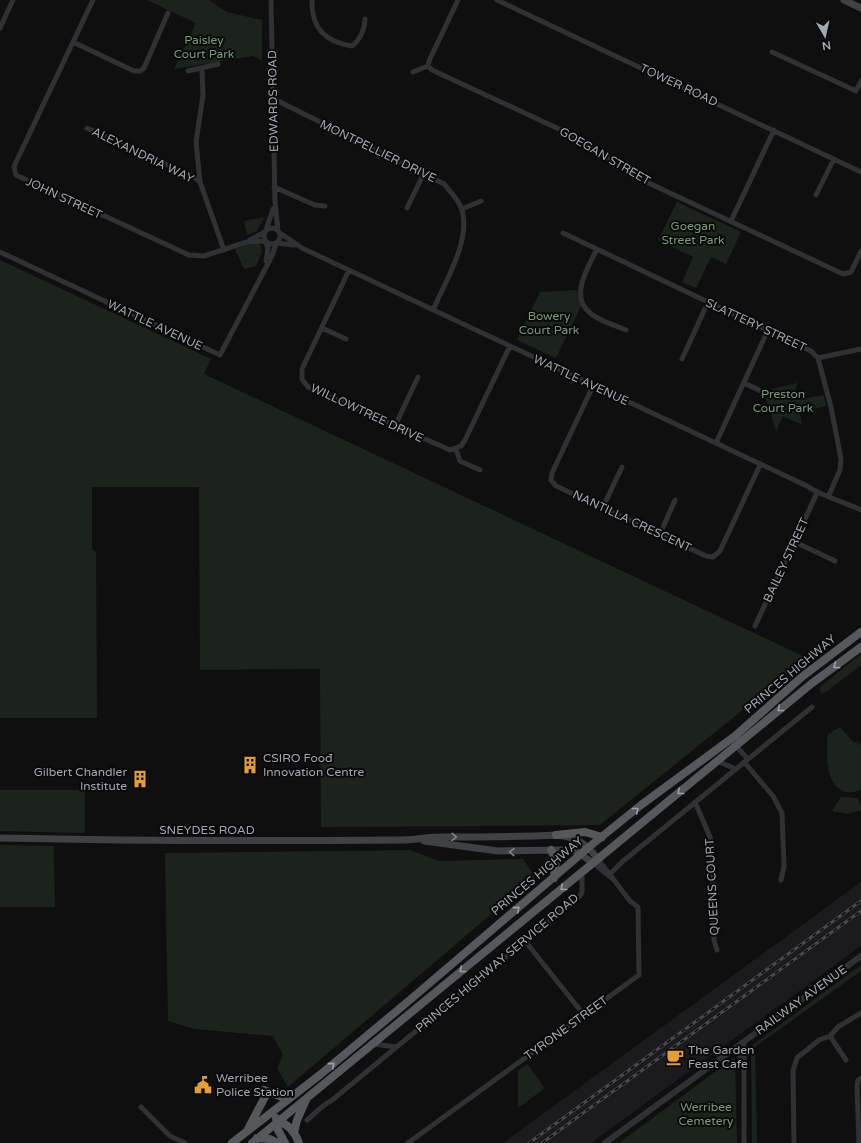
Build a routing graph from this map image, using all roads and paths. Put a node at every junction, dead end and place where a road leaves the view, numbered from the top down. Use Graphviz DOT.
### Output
graph roads {
  1 [pos="13,0"];
  2 [pos="93,0"];
  3 [pos="271,0"];
  4 [pos="312,0"];
  5 [pos="458,0"];
  6 [pos="497,0"];
  7 [pos="844,0"];
  8 [pos="861,8"];
  9 [pos="168,13"];
  10 [pos="365,19"];
  11 [pos="0,28"];
  12 [pos="73,42"];
  13 [pos="772,52"];
  14 [pos="218,64"];
  15 [pos="428,66"];
  16 [pos="202,69"];
  17 [pos="188,71"];
  18 [pos="413,72"];
  19 [pos="861,81"];
  20 [pos="859,92"];
  21 [pos="274,99"];
  22 [pos="87,128"];
  23 [pos="774,130"];
  24 [pos="834,159"];
  25 [pos="861,172"];
  26 [pos="424,173"];
  27 [pos="200,182"];
  28 [pos="274,187"];
  29 [pos="816,195"];
  30 [pos="275,202"];
  31 [pos="481,202"];
  32 [pos="325,206"];
  33 [pos="407,208"];
  34 [pos="462,209"];
  35 [pos="731,221"];
  36 [pos="265,231"];
  37 [pos="279,232"];
  38 [pos="563,233"];
  39 [pos="247,242"];
  40 [pos="266,242"];
  41 [pos="277,243"];
  42 [pos="302,248"];
  43 [pos="597,249"];
  44 [pos="224,250"];
  45 [pos="0,252"];
  46 [pos="860,254"];
  47 [pos="266,266"];
  48 [pos="349,270"];
  49 [pos="708,302"];
  50 [pos="433,310"];
  51 [pos="322,328"];
  52 [pos="626,330"];
  53 [pos="768,330"];
  54 [pos="346,339"];
  55 [pos="510,346"];
  56 [pos="861,349"];
  57 [pos="818,358"];
  58 [pos="682,359"];
  59 [pos="418,377"];
  60 [pos="744,383"];
  61 [pos="593,386"];
  62 [pos="761,391"];
  63 [pos="395,426"];
  64 [pos="716,443"];
  65 [pos="456,449"];
  66 [pos="760,465"];
  67 [pos="622,467"];
  68 [pos="480,470"];
  69 [pos="817,493"];
  70 [pos="829,496"];
  71 [pos="675,500"];
  72 [pos="603,507"];
  73 [pos="861,510"];
  74 [pos="660,534"];
  75 [pos="795,542"];
  76 [pos="835,561"];
  77 [pos="755,626"];
  78 [pos="861,632"];
  79 [pos="861,647"];
  80 [pos="803,676"];
  81 [pos="811,684"];
  82 [pos="812,707"];
  83 [pos="736,746"];
  84 [pos="720,747"];
  85 [pos="717,761"];
  86 [pos="746,761"];
  87 [pos="736,769"];
  88 [pos="695,802"];
  89 [pos="556,835"];
  90 [pos="602,837"];
  91 [pos="0,838"];
  92 [pos="415,840"];
  93 [pos="589,847"];
  94 [pos="551,850"];
  95 [pos="580,854"];
  96 [pos="596,861"];
  97 [pos="582,872"];
  98 [pos="611,873"];
  99 [pos="554,878"];
  100 [pos="614,880"];
  101 [pos="781,880"];
  102 [pos="525,941"];
  103 [pos="717,950"];
  104 [pos="861,956"];
  105 [pos="861,1013"];
  106 [pos="584,1015"];
  107 [pos="830,1036"];
  108 [pos="744,1042"];
  109 [pos="374,1044"];
  110 [pos="738,1046"];
  111 [pos="396,1047"];
  112 [pos="846,1060"];
  113 [pos="743,1068"];
  114 [pos="861,1078"];
  115 [pos="308,1097"];
  116 [pos="287,1099"];
  117 [pos="141,1107"];
  118 [pos="272,1112"];
  119 [pos="307,1120"];
  120 [pos="278,1122"];
  121 [pos="248,1129"];
  122 [pos="294,1133"];
  123 [pos="256,1141"];
  124 [pos="185,1143"];
  125 [pos="232,1143"];
  126 [pos="278,1143"];
  127 [pos="285,1143"];
  128 [pos="299,1143"];
  129 [pos="408,1143"];
  130 [pos="605,1143"];
  131 [pos="744,1143"];
  132 [pos="794,1143"];
  133 [pos="859,1143"];
  1 -- 11 [label="street"];
  2 -- 12 [label="street, JOHN STREET"];
  3 -- 21 [label="street, EDWARDS ROAD"];
  4 -- 10 [label="street"];
  5 -- 15 [label="street"];
  6 -- 23 [label="street, TOWER ROAD"];
  7 -- 8 [label="main road"];
  9 -- 12 [label="street"];
  12 -- 44 [label="street, JOHN STREET"];
  13 -- 20 [label="street"];
  14 -- 16 [label="street"];
  15 -- 18 [label="street"];
  15 -- 35 [label="street, GOEGAN STREET"];
  16 -- 17 [label="street"];
  16 -- 27 [label="street"];
  19 -- 20 [label="street"];
  21 -- 26 [label="street, MONTPELLIER DRIVE"];
  21 -- 28 [label="street, EDWARDS ROAD"];
  22 -- 27 [label="street, ALEXANDRIA WAY"];
  23 -- 24 [label="street, TOWER ROAD"];
  23 -- 35 [label="street"];
  24 -- 25 [label="street, TOWER ROAD"];
  24 -- 29 [label="street"];
  26 -- 33 [label="street"];
  26 -- 34 [label="street, MONTPELLIER DRIVE"];
  27 -- 44 [label="street, ALEXANDRIA WAY"];
  28 -- 30 [label="street, EDWARDS ROAD"];
  28 -- 32 [label="street"];
  30 -- 36 [label="street, EDWARDS ROAD"];
  30 -- 37 [label="street, EDWARDS ROAD"];
  31 -- 34 [label="street"];
  34 -- 50 [label="street, MONTPELLIER DRIVE"];
  35 -- 46 [label="street, GOEGAN STREET"];
  36 -- 37 [label="street"];
  36 -- 39 [label="street, JOHN STREET"];
  36 -- 40 [label="street"];
  37 -- 41 [label="street"];
  37 -- 42 [label="street, WATTLE AVENUE"];
  38 -- 43 [label="street, SLATTERY STREET"];
  39 -- 40 [label="street, JOHN STREET"];
  39 -- 44 [label="street, JOHN STREET"];
  40 -- 41 [label="street"];
  40 -- 47 [label="street, WATTLE AVENUE"];
  41 -- 42 [label="street, WATTLE AVENUE"];
  41 -- 47 [label="street, WATTLE AVENUE"];
  42 -- 48 [label="street, WATTLE AVENUE"];
  43 -- 49 [label="street, SLATTERY STREET"];
  43 -- 52 [label="street"];
  45 -- 47 [label="street, WATTLE AVENUE"];
  48 -- 50 [label="street, WATTLE AVENUE"];
  48 -- 51 [label="street, WILLOWTREE DRIVE"];
  49 -- 53 [label="street, SLATTERY STREET"];
  49 -- 58 [label="street"];
  50 -- 55 [label="street, WATTLE AVENUE"];
  51 -- 54 [label="street"];
  51 -- 63 [label="street, WILLOWTREE DRIVE"];
  53 -- 57 [label="street, SLATTERY STREET"];
  53 -- 60 [label="street"];
  55 -- 61 [label="street, WATTLE AVENUE"];
  55 -- 65 [label="street"];
  56 -- 57 [label="street"];
  57 -- 70 [label="street, SLATTERY STREET"];
  59 -- 63 [label="street"];
  60 -- 62 [label="street"];
  60 -- 64 [label="street"];
  61 -- 64 [label="street, WATTLE AVENUE"];
  61 -- 72 [label="street, NANTILLA CRESCENT"];
  63 -- 65 [label="street, WILLOWTREE DRIVE"];
  64 -- 66 [label="street, WATTLE AVENUE"];
  65 -- 68 [label="street"];
  66 -- 69 [label="street, WATTLE AVENUE"];
  66 -- 74 [label="street, NANTILLA CRESCENT"];
  67 -- 72 [label="street"];
  69 -- 70 [label="street, WATTLE AVENUE"];
  69 -- 75 [label="street, BAILEY STREET"];
  70 -- 73 [label="street, WATTLE AVENUE"];
  71 -- 74 [label="street"];
  72 -- 74 [label="street, NANTILLA CRESCENT"];
  75 -- 76 [label="street"];
  75 -- 77 [label="street, BAILEY STREET"];
  78 -- 80 [label="highway, PRINCES HIGHWAY"];
  79 -- 81 [label="highway, PRINCES HIGHWAY, one-way"];
  80 -- 81 [label="highway"];
  80 -- 84 [label="highway, PRINCES HIGHWAY"];
  81 -- 83 [label="highway, PRINCES HIGHWAY, one-way"];
  82 -- 86 [label="street"];
  83 -- 84 [label="highway"];
  83 -- 85 [label="highway, PRINCES HIGHWAY"];
  83 -- 86 [label="street"];
  90 -- 84 [label="highway, PRINCES HIGHWAY, one-way"];
  85 -- 87 [label="street"];
  85 -- 96 [label="highway, PRINCES HIGHWAY, one-way"];
  86 -- 87 [label="street"];
  86 -- 101 [label="street"];
  87 -- 88 [label="street"];
  88 -- 98 [label="street"];
  88 -- 103 [label="street, QUEENS COURT"];
  89 -- 90 [label="highway"];
  92 -- 89 [label="main road, SNEYDES ROAD, one-way"];
  89 -- 93 [label="main road, SNEYDES ROAD"];
  90 -- 93 [label="highway, PRINCES HIGHWAY"];
  91 -- 92 [label="main road, SNEYDES ROAD"];
  94 -- 92 [label="main road, SNEYDES ROAD, one-way"];
  93 -- 95 [label="highway, PRINCES HIGHWAY"];
  93 -- 96 [label="main road, SNEYDES ROAD"];
  94 -- 95 [label="main road, SNEYDES ROAD"];
  94 -- 99 [label="highway"];
  95 -- 96 [label="main road, SNEYDES ROAD"];
  95 -- 99 [label="highway, PRINCES HIGHWAY"];
  96 -- 97 [label="highway, PRINCES HIGHWAY"];
  96 -- 98 [label="street, TYRONE STREET"];
  96 -- 100 [label="street, TYRONE STREET"];
  97 -- 102 [label="street, PRINCES HIGHWAY SERVICE ROAD"];
  97 -- 109 [label="highway, PRINCES HIGHWAY, one-way"];
  98 -- 100 [label="street, TYRONE STREET"];
  116 -- 99 [label="highway, PRINCES HIGHWAY, one-way"];
  100 -- 106 [label="street, TYRONE STREET"];
  102 -- 106 [label="street"];
  102 -- 111 [label="street, PRINCES HIGHWAY SERVICE ROAD"];
  104 -- 108 [label="street, RAILWAY AVENUE"];
  105 -- 107 [label="street"];
  106 -- 129 [label="street, TYRONE STREET"];
  107 -- 112 [label="street"];
  107 -- 132 [label="street"];
  108 -- 110 [label="street, RAILWAY AVENUE"];
  108 -- 113 [label="street"];
  109 -- 111 [label="street"];
  109 -- 115 [label="highway, PRINCES HIGHWAY"];
  110 -- 113 [label="street"];
  110 -- 130 [label="street, RAILWAY AVENUE"];
  111 -- 119 [label="street, PRINCES HIGHWAY SERVICE ROAD"];
  113 -- 131 [label="street"];
  114 -- 133 [label="street"];
  115 -- 120 [label="highway, PRINCES HIGHWAY"];
  115 -- 122 [label="highway"];
  116 -- 118 [label="highway, PRINCES HIGHWAY"];
  116 -- 121 [label="highway"];
  117 -- 124 [label="street"];
  118 -- 120 [label="highway"];
  118 -- 121 [label="highway, PRINCES HIGHWAY"];
  120 -- 122 [label="highway"];
  120 -- 123 [label="highway, PRINCES HIGHWAY"];
  120 -- 127 [label="highway"];
  121 -- 125 [label="highway, PRINCES HIGHWAY"];
  122 -- 128 [label="highway"];
  123 -- 126 [label="highway"];
}
